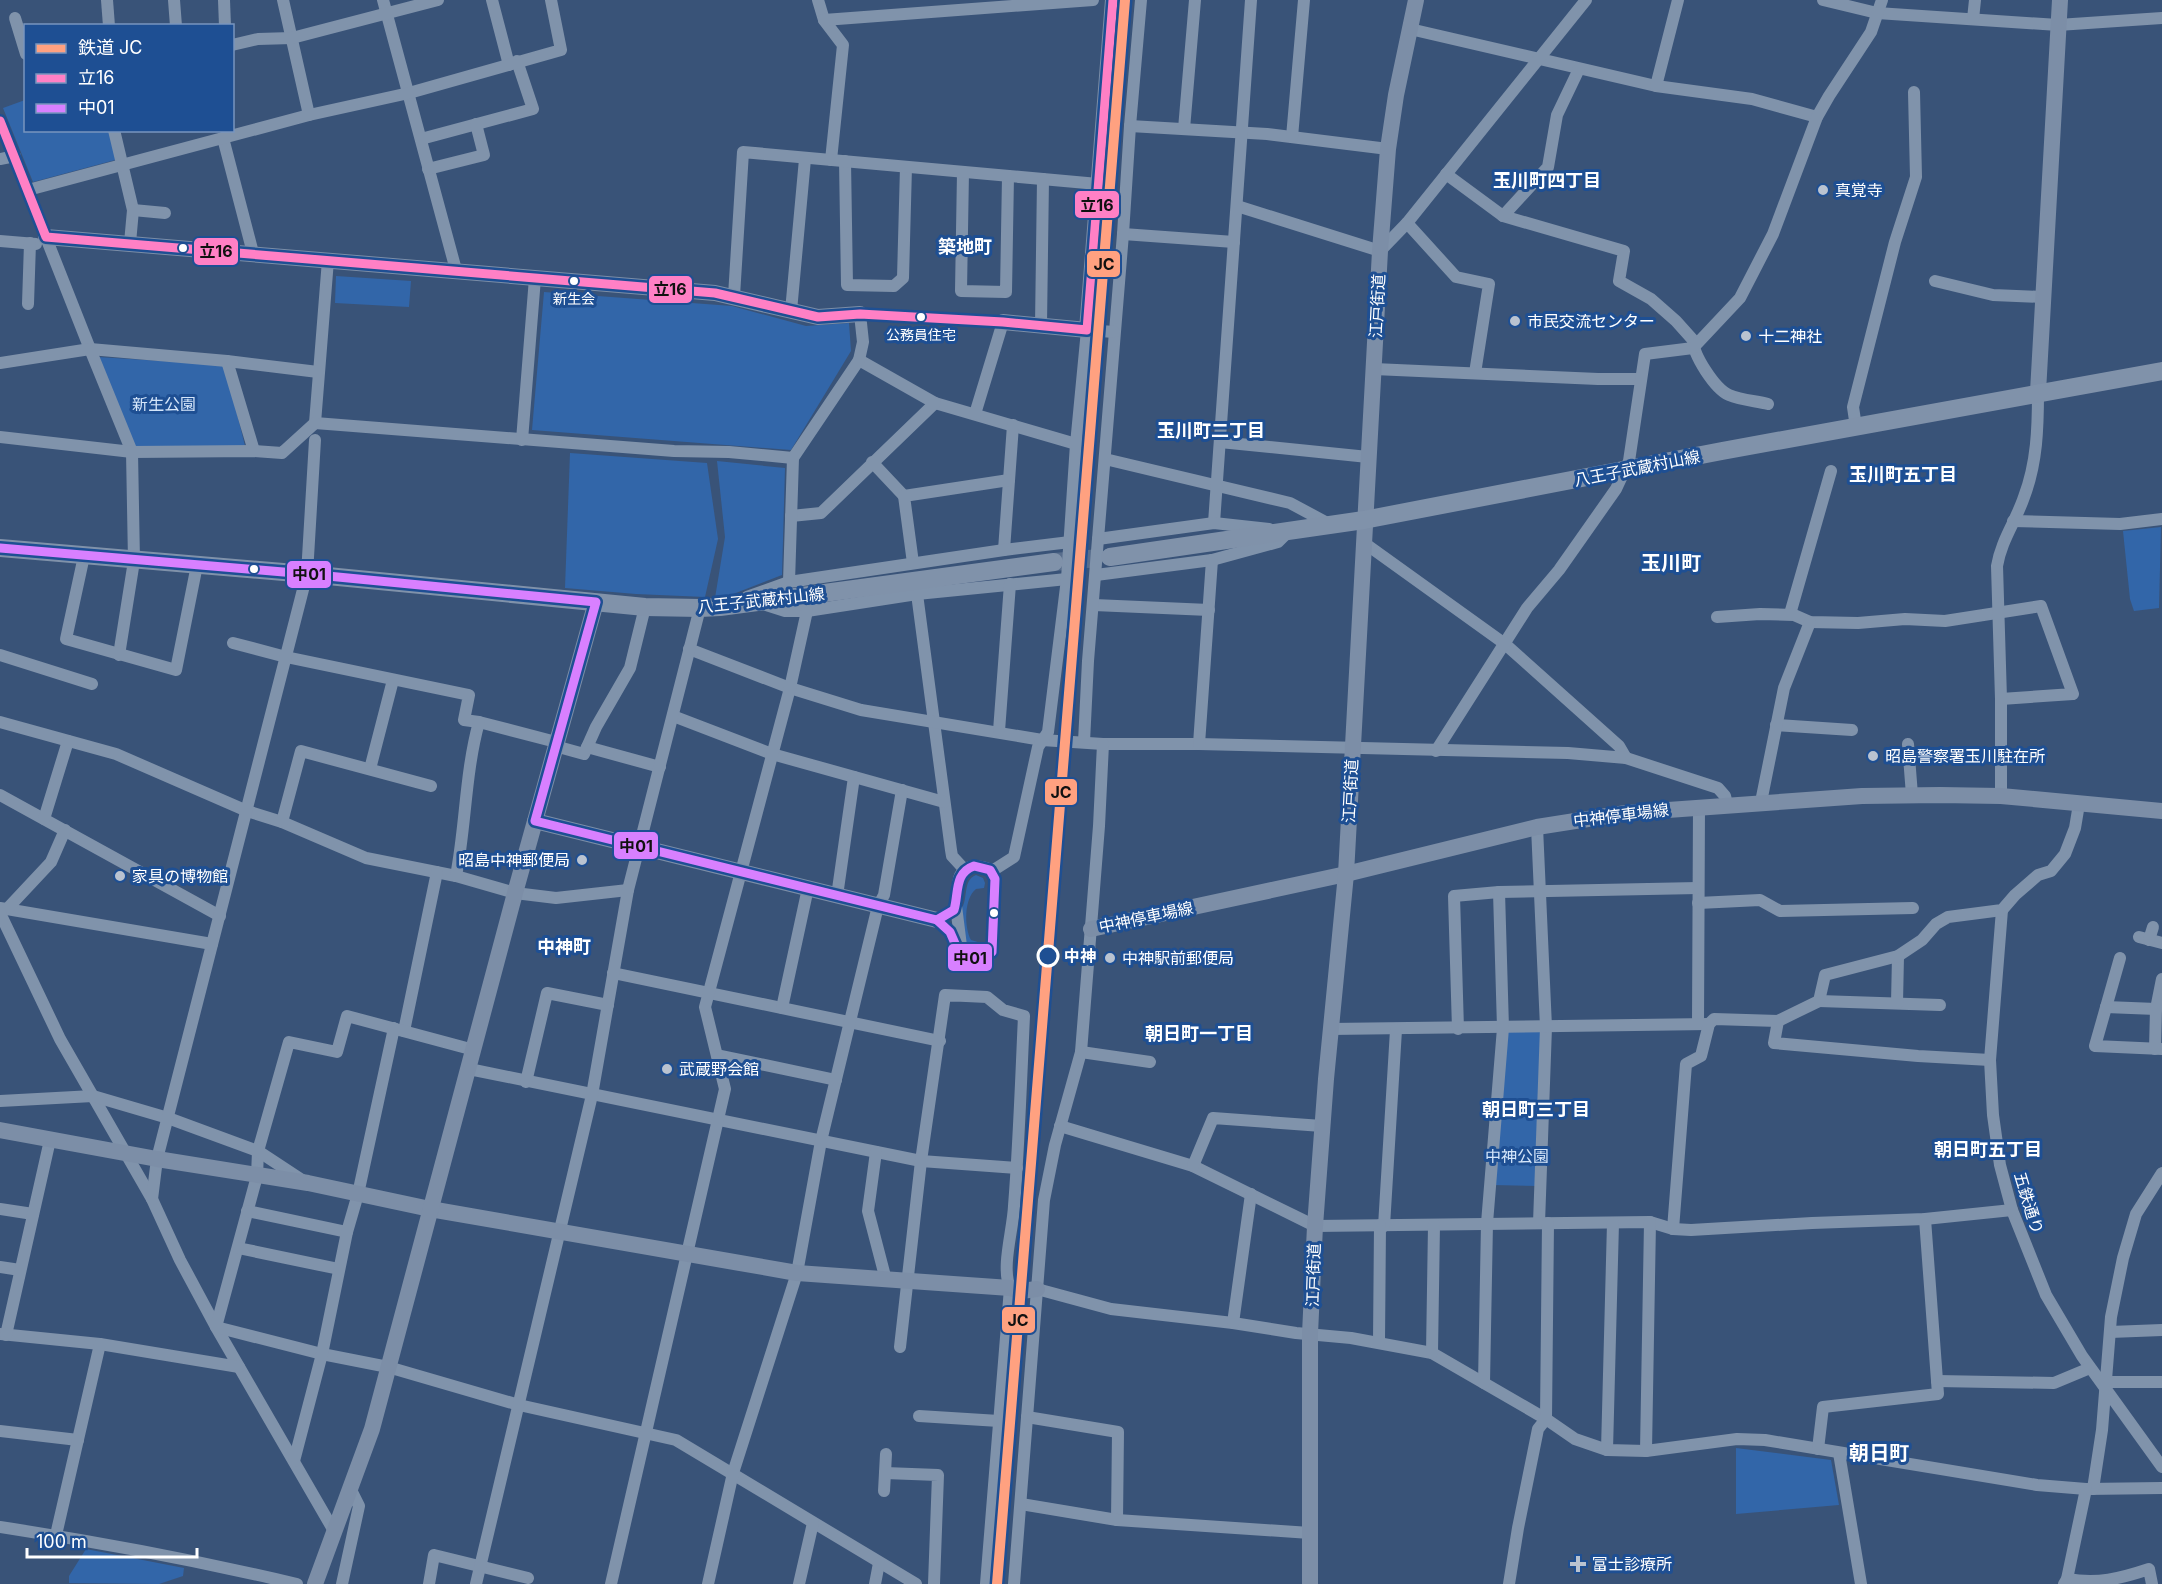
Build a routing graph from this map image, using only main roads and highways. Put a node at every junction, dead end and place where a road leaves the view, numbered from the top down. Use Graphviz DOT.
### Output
graph roads {
  1 [pos="2162,371"];
  2 [pos="0,548"];
  3 [pos="1110,557"];
  4 [pos="1054,562"];
  1 -- 3 [label="main road, 八王子武蔵村山線"];
  2 -- 4 [label="main road, 八王子武蔵村山線"];
}
